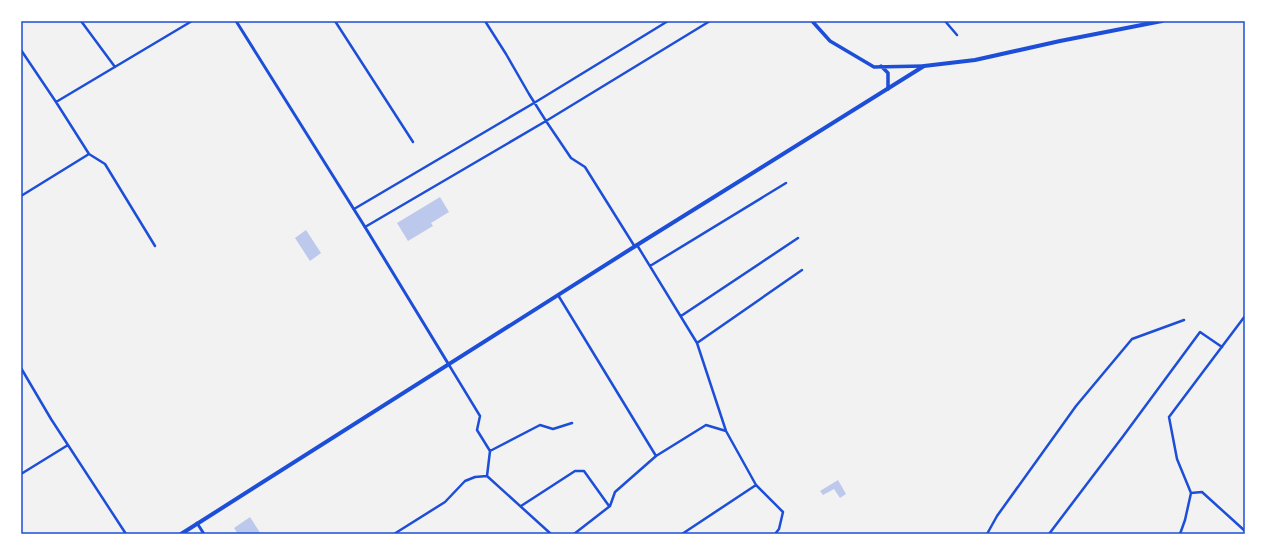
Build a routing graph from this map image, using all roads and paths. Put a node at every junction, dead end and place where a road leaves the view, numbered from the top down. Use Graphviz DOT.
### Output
graph roads {
  1 [pos="81,21"];
  2 [pos="192,21"];
  3 [pos="236,21"];
  4 [pos="335,21"];
  5 [pos="486,21"];
  6 [pos="668,21"];
  7 [pos="710,21"];
  8 [pos="812,21"];
  9 [pos="945,21"];
  10 [pos="1162,21"];
  11 [pos="957,35"];
  12 [pos="21,50"];
  13 [pos="881,66"];
  14 [pos="924,66"];
  15 [pos="115,67"];
  16 [pos="888,89"];
  17 [pos="56,102"];
  18 [pos="534,103"];
  19 [pos="546,121"];
  20 [pos="413,142"];
  21 [pos="89,154"];
  22 [pos="786,183"];
  23 [pos="21,196"];
  24 [pos="354,209"];
  25 [pos="365,227"];
  26 [pos="798,238"];
  27 [pos="155,246"];
  28 [pos="636,246"];
  29 [pos="650,266"];
  30 [pos="802,270"];
  31 [pos="558,295"];
  32 [pos="681,316"];
  33 [pos="1245,316"];
  34 [pos="1184,320"];
  35 [pos="697,343"];
  36 [pos="1222,347"];
  37 [pos="449,365"];
  38 [pos="21,368"];
  39 [pos="572,423"];
  40 [pos="726,431"];
  41 [pos="68,444"];
  42 [pos="490,451"];
  43 [pos="656,456"];
  44 [pos="21,474"];
  45 [pos="487,476"];
  46 [pos="756,485"];
  47 [pos="1191,493"];
  48 [pos="521,506"];
  49 [pos="610,506"];
  50 [pos="197,523"];
  51 [pos="1245,531"];
  52 [pos="549,533"];
  53 [pos="126,534"];
  54 [pos="181,534"];
  55 [pos="204,534"];
  56 [pos="394,534"];
  57 [pos="574,534"];
  58 [pos="682,534"];
  59 [pos="775,534"];
  60 [pos="987,534"];
  61 [pos="1049,534"];
  62 [pos="1180,534"];
  1 -- 15 [label="street"];
  2 -- 15 [label="street"];
  3 -- 24 [label="street"];
  4 -- 20 [label="street"];
  5 -- 18 [label="street"];
  6 -- 18 [label="street"];
  7 -- 19 [label="street"];
  8 -- 13 [label="main road"];
  9 -- 11 [label="street"];
  10 -- 14 [label="main road"];
  12 -- 17 [label="street"];
  13 -- 14 [label="main road"];
  13 -- 16 [label="main road"];
  14 -- 16 [label="main road"];
  15 -- 17 [label="street"];
  16 -- 28 [label="main road"];
  17 -- 21 [label="street"];
  18 -- 19 [label="street"];
  18 -- 24 [label="street"];
  19 -- 25 [label="street"];
  19 -- 28 [label="street"];
  21 -- 23 [label="street"];
  21 -- 27 [label="street"];
  22 -- 29 [label="street"];
  24 -- 25 [label="street"];
  25 -- 37 [label="street"];
  26 -- 32 [label="street"];
  28 -- 29 [label="street"];
  28 -- 31 [label="main road"];
  29 -- 32 [label="street"];
  30 -- 35 [label="street"];
  31 -- 37 [label="main road"];
  31 -- 43 [label="street"];
  32 -- 35 [label="street"];
  33 -- 36 [label="street"];
  34 -- 60 [label="street"];
  35 -- 40 [label="street"];
  36 -- 47 [label="street"];
  36 -- 61 [label="street"];
  37 -- 42 [label="street"];
  37 -- 50 [label="main road"];
  38 -- 41 [label="street"];
  39 -- 42 [label="street"];
  40 -- 43 [label="street"];
  40 -- 46 [label="street"];
  41 -- 44 [label="street"];
  41 -- 53 [label="street"];
  42 -- 45 [label="street"];
  43 -- 49 [label="street"];
  45 -- 48 [label="street"];
  45 -- 56 [label="street"];
  46 -- 58 [label="street"];
  46 -- 59 [label="street"];
  47 -- 51 [label="street"];
  47 -- 62 [label="street"];
  48 -- 49 [label="street"];
  48 -- 52 [label="street"];
  49 -- 57 [label="street"];
  50 -- 54 [label="main road"];
  50 -- 55 [label="street"];
}
